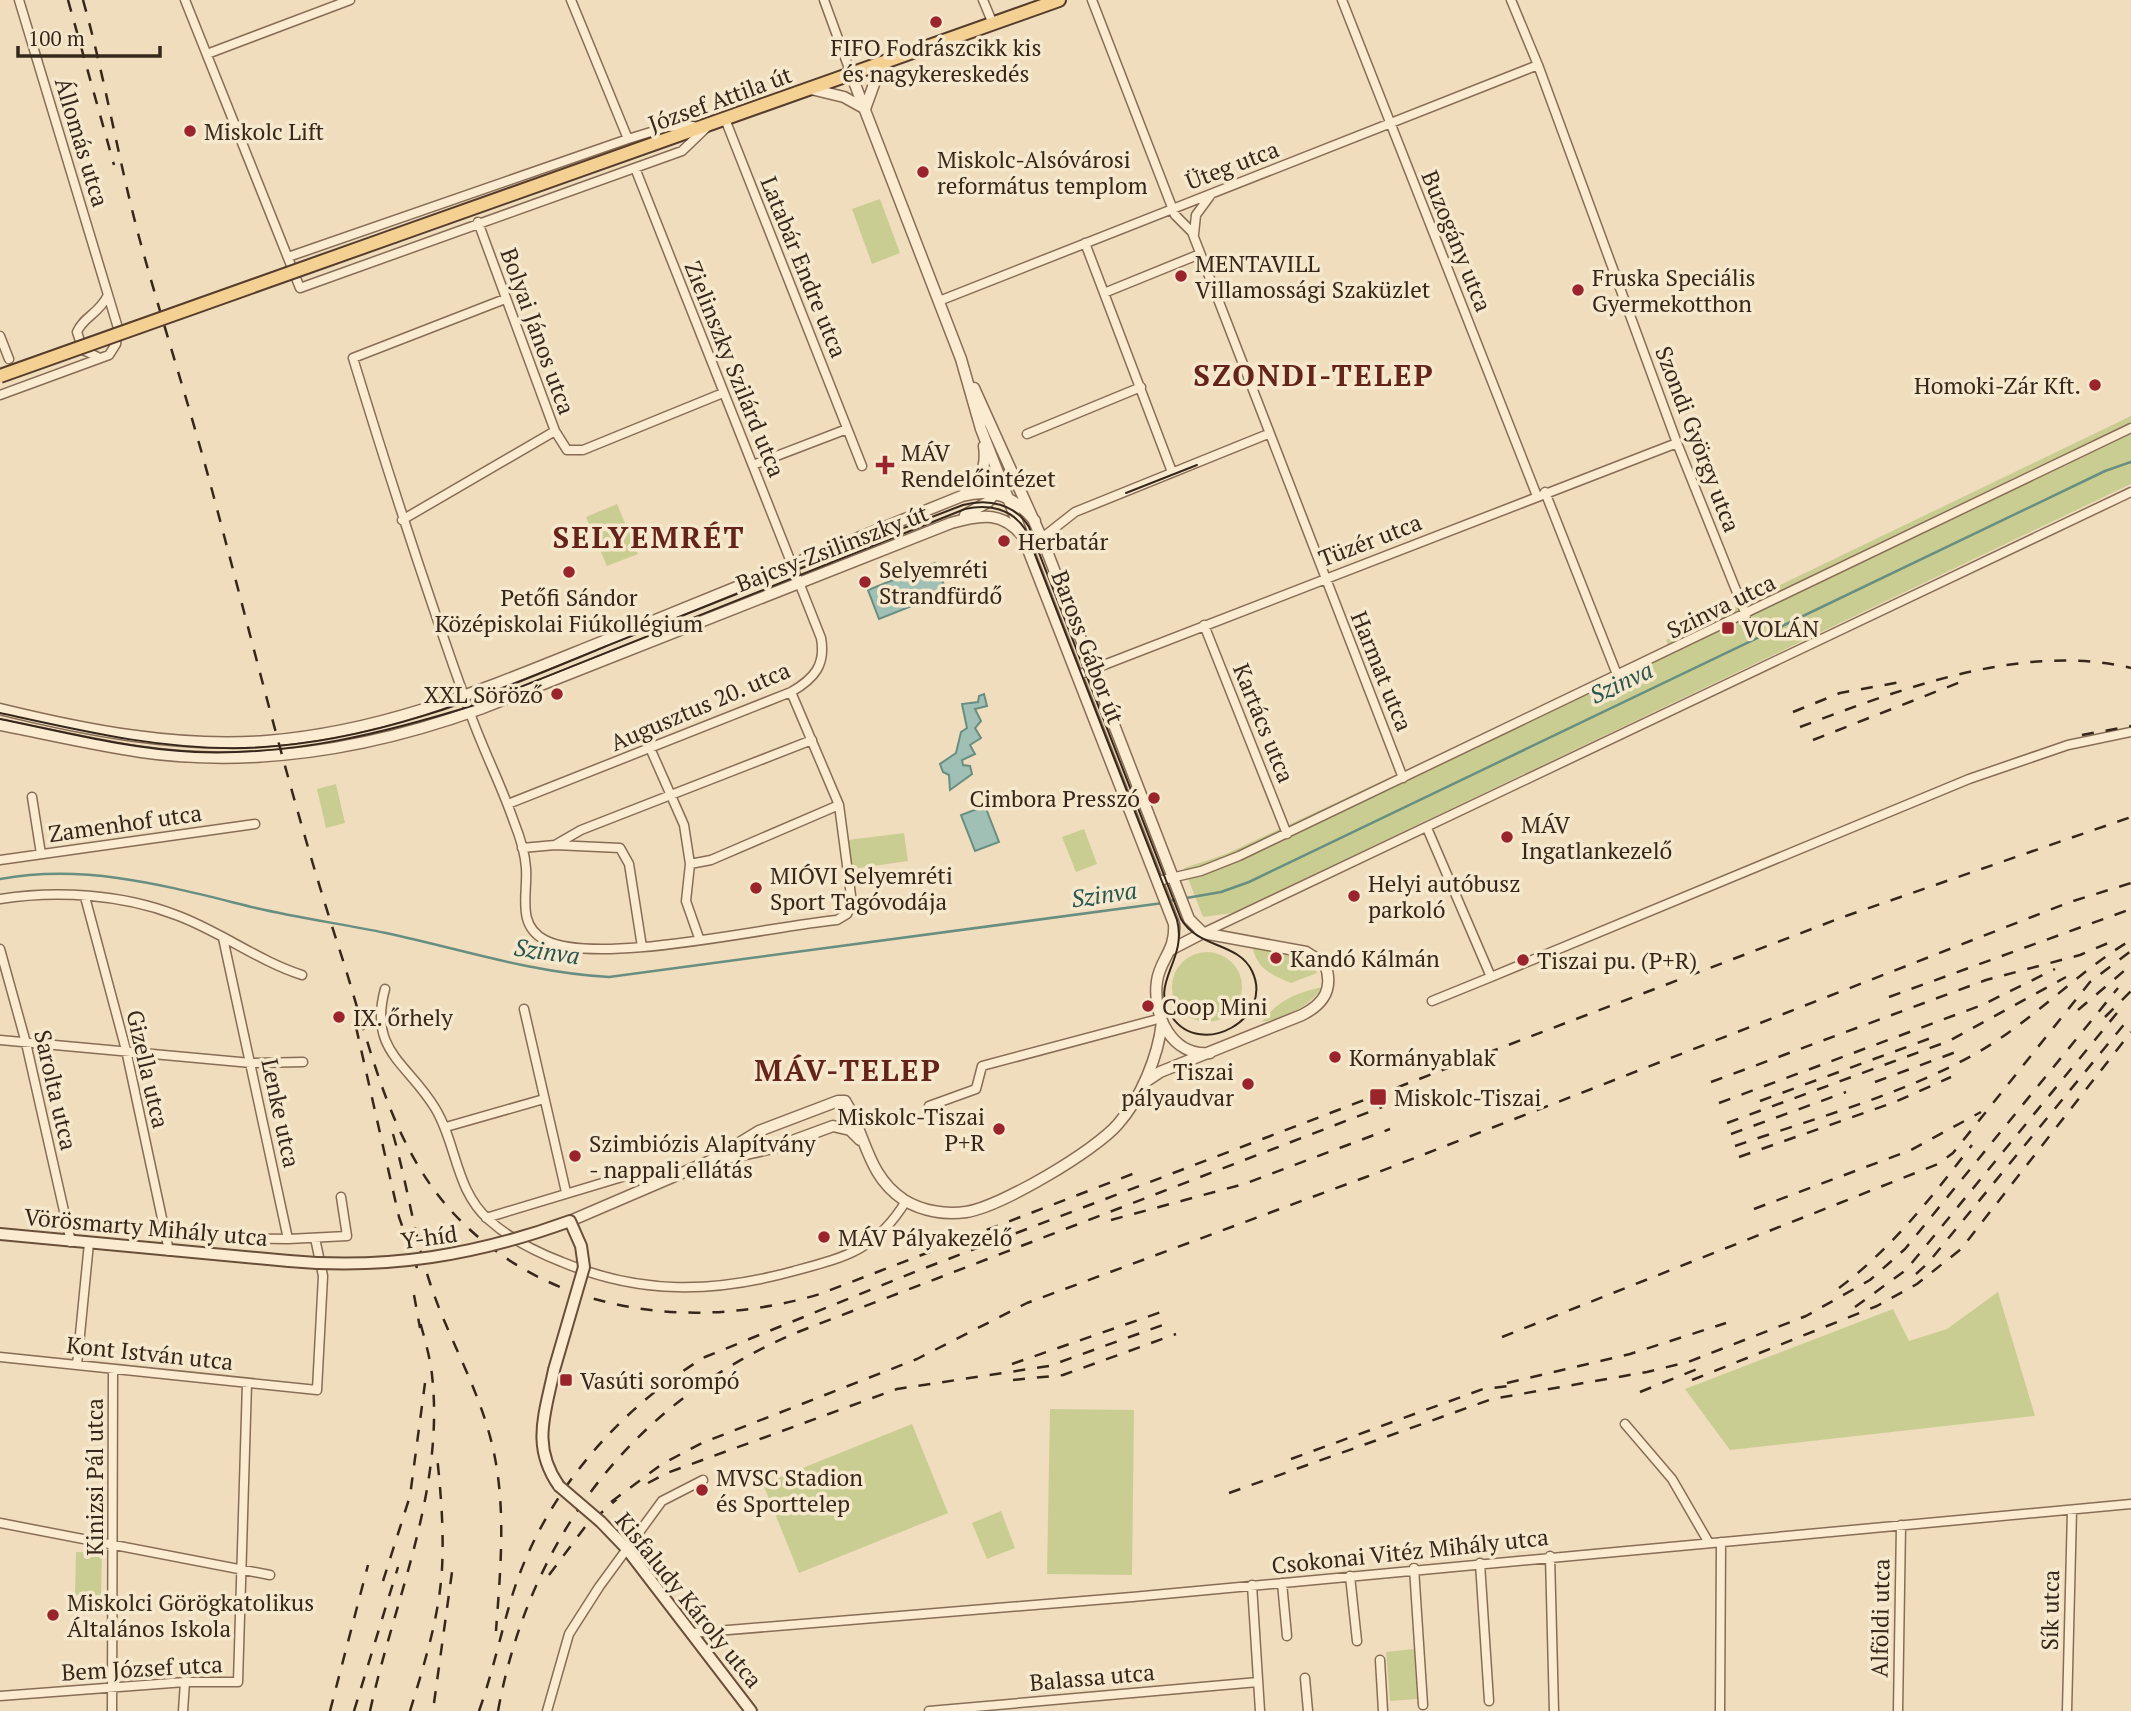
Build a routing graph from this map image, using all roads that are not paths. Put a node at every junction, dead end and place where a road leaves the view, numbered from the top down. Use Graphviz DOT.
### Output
graph roads {
  1 [pos="19,0"];
  2 [pos="186,0"];
  3 [pos="350,0"];
  4 [pos="571,0"];
  5 [pos="824,0"];
  6 [pos="983,0"];
  7 [pos="1059,0"];
  8 [pos="1092,0"];
  9 [pos="1342,0"];
  10 [pos="1511,0"];
  11 [pos="993,24"];
  12 [pos="207,54"];
  13 [pos="882,62"];
  14 [pos="1538,65"];
  15 [pos="851,74"];
  16 [pos="810,89"];
  17 [pos="865,110"];
  18 [pos="724,119"];
  19 [pos="1390,124"];
  20 [pos="709,125"];
  21 [pos="628,139"];
  22 [pos="635,168"];
  23 [pos="1219,191"];
  24 [pos="1173,209"];
  25 [pos="478,222"];
  26 [pos="1085,243"];
  27 [pos="1196,244"];
  28 [pos="1200,254"];
  29 [pos="288,257"];
  30 [pos="1104,293"];
  31 [pos="108,295"];
  32 [pos="505,299"];
  33 [pos="939,301"];
  34 [pos="0,336"];
  35 [pos="9,359"];
  36 [pos="101,359"];
  37 [pos="961,359"];
  38 [pos="0,376"];
  39 [pos="1141,387"];
  40 [pos="723,393"];
  41 [pos="0,395"];
  42 [pos="2131,428"];
  43 [pos="847,429"];
  44 [pos="555,431"];
  45 [pos="982,432"];
  46 [pos="1027,434"];
  47 [pos="1268,434"];
  48 [pos="1676,443"];
  49 [pos="1004,453"];
  50 [pos="753,465"];
  51 [pos="862,466"];
  52 [pos="1172,472"];
  53 [pos="1002,481"];
  54 [pos="996,492"];
  55 [pos="1541,494"];
  56 [pos="2127,494"];
  57 [pos="962,496"];
  58 [pos="1008,497"];
  59 [pos="402,520"];
  60 [pos="1035,521"];
  61 [pos="951,523"];
  62 [pos="1025,538"];
  63 [pos="1042,538"];
  64 [pos="790,564"];
  65 [pos="1324,578"];
  66 [pos="798,585"];
  67 [pos="1746,615"];
  68 [pos="1204,625"];
  69 [pos="1091,670"];
  70 [pos="1078,675"];
  71 [pos="1618,677"];
  72 [pos="792,692"];
  73 [pos="464,698"];
  74 [pos="0,709"];
  75 [pos="470,713"];
  76 [pos="0,725"];
  77 [pos="2131,732"];
  78 [pos="812,740"];
  79 [pos="650,748"];
  80 [pos="1403,778"];
  81 [pos="672,795"];
  82 [pos="32,797"];
  83 [pos="508,804"];
  84 [pos="839,805"];
  85 [pos="255,824"];
  86 [pos="1427,828"];
  87 [pos="1287,834"];
  88 [pos="555,845"];
  89 [pos="523,848"];
  90 [pos="41,854"];
  91 [pos="0,860"];
  92 [pos="690,864"];
  93 [pos="1171,878"];
  94 [pos="1158,881"];
  95 [pos="85,897"];
  96 [pos="0,899"];
  97 [pos="1203,933"];
  98 [pos="223,938"];
  99 [pos="699,938"];
  100 [pos="642,947"];
  101 [pos="0,949"];
  102 [pos="1172,950"];
  103 [pos="302,975"];
  104 [pos="1491,977"];
  105 [pos="385,989"];
  106 [pos="1432,1001"];
  107 [pos="524,1009"];
  108 [pos="1163,1018"];
  109 [pos="0,1040"];
  110 [pos="26,1043"];
  111 [pos="126,1050"];
  112 [pos="1210,1053"];
  113 [pos="303,1062"];
  114 [pos="251,1063"];
  115 [pos="1142,1085"];
  116 [pos="544,1099"];
  117 [pos="929,1106"];
  118 [pos="446,1127"];
  119 [pos="862,1143"];
  120 [pos="710,1161"];
  121 [pos="632,1174"];
  122 [pos="566,1192"];
  123 [pos="341,1197"];
  124 [pos="906,1201"];
  125 [pos="486,1218"];
  126 [pos="570,1221"];
  127 [pos="0,1234"];
  128 [pos="230,1238"];
  129 [pos="315,1238"];
  130 [pos="288,1239"];
  131 [pos="71,1242"];
  132 [pos="89,1243"];
  133 [pos="169,1251"];
  134 [pos="289,1261"];
  135 [pos="0,1357"];
  136 [pos="77,1365"];
  137 [pos="113,1369"];
  138 [pos="247,1383"];
  139 [pos="1625,1424"];
  140 [pos="703,1480"];
  141 [pos="2131,1504"];
  142 [pos="2071,1510"];
  143 [pos="0,1523"];
  144 [pos="1900,1525"];
  145 [pos="1721,1542"];
  146 [pos="1709,1543"];
  147 [pos="113,1545"];
  148 [pos="626,1548"];
  149 [pos="1550,1556"];
  150 [pos="1480,1563"];
  151 [pos="1414,1568"];
  152 [pos="242,1569"];
  153 [pos="270,1575"];
  154 [pos="1350,1576"];
  155 [pos="1282,1583"];
  156 [pos="1252,1586"];
  157 [pos="692,1633"];
  158 [pos="1287,1636"];
  159 [pos="1357,1641"];
  160 [pos="1380,1660"];
  161 [pos="1304,1678"];
  162 [pos="185,1682"];
  163 [pos="1258,1682"];
  164 [pos="112,1688"];
  165 [pos="0,1696"];
  166 [pos="1489,1701"];
  167 [pos="1423,1705"];
  168 [pos="112,1711"];
  169 [pos="183,1711"];
  170 [pos="547,1711"];
  171 [pos="751,1711"];
  172 [pos="929,1711"];
  173 [pos="1260,1711"];
  174 [pos="1308,1711"];
  175 [pos="1383,1711"];
  176 [pos="1554,1711"];
  177 [pos="1720,1711"];
  178 [pos="1898,1711"];
  179 [pos="2067,1711"];
  1 -- 31 [label="street, Állomás utca"];
  2 -- 12 [label="street"];
  3 -- 12 [label="street"];
  4 -- 21 [label="street"];
  5 -- 15 [label="street"];
  6 -- 11 [label="street"];
  7 -- 11 [label="main road, József Attila út"];
  8 -- 24 [label="street, Harmat utca"];
  9 -- 19 [label="street, Buzogány utca"];
  10 -- 14 [label="street, Szondi György utca"];
  11 -- 13 [label="main road, József Attila út"];
  12 -- 29 [label="street"];
  13 -- 15 [label="main road, József Attila út"];
  13 -- 17 [label="street"];
  14 -- 19 [label="street, Üteg utca"];
  14 -- 48 [label="street, Szondi György utca"];
  15 -- 16 [label="main road, József Attila út"];
  15 -- 17 [label="street, Baross Gábor út"];
  16 -- 17 [label="street"];
  16 -- 18 [label="main road, József Attila út"];
  17 -- 33 [label="street, Baross Gábor út"];
  18 -- 20 [label="main road, József Attila út"];
  18 -- 43 [label="street, Latabár Endre utca"];
  19 -- 23 [label="street, Üteg utca"];
  19 -- 55 [label="street, Buzogány utca"];
  20 -- 21 [label="street"];
  20 -- 22 [label="street"];
  20 -- 38 [label="main road, József Attila út, bridge"];
  21 -- 29 [label="street"];
  22 -- 25 [label="street"];
  22 -- 40 [label="street, Zielinszky Szilárd utca"];
  23 -- 24 [label="street, Üteg utca"];
  23 -- 27 [label="street"];
  24 -- 26 [label="street, Üteg utca"];
  24 -- 27 [label="street, Harmat utca"];
  25 -- 29 [label="street"];
  25 -- 32 [label="street, Bolyai János utca"];
  26 -- 30 [label="street"];
  26 -- 33 [label="street, Üteg utca"];
  27 -- 28 [label="street, Harmat utca"];
  28 -- 30 [label="street"];
  28 -- 47 [label="street, Harmat utca"];
  30 -- 39 [label="street"];
  31 -- 36 [label="street, Állomás utca"];
  31 -- 36 [label="street"];
  32 -- 44 [label="street, Bolyai János utca"];
  32 -- 59 [label="street"];
  33 -- 37 [label="street, Baross Gábor út"];
  34 -- 35 [label="street"];
  36 -- 41 [label="street"];
  37 -- 45 [label="street, Baross Gábor út"];
  37 -- 49 [label="street, Baross Gábor út"];
  39 -- 46 [label="street"];
  39 -- 52 [label="street"];
  40 -- 44 [label="street, Bolyai János utca"];
  40 -- 50 [label="street, Zielinszky Szilárd utca"];
  42 -- 67 [label="street, Szinva utca"];
  43 -- 50 [label="street"];
  43 -- 51 [label="street, Latabár Endre utca"];
  44 -- 59 [label="street"];
  45 -- 53 [label="street, Baross Gábor út"];
  45 -- 57 [label="street"];
  47 -- 52 [label="street"];
  47 -- 65 [label="street, Harmat utca"];
  48 -- 55 [label="street, Tüzér utca"];
  48 -- 67 [label="street, Szondi György utca"];
  49 -- 53 [label="street"];
  49 -- 60 [label="street, Baross Gábor út"];
  50 -- 64 [label="street, Zielinszky Szilárd utca"];
  52 -- 63 [label="street"];
  53 -- 54 [label="street"];
  53 -- 58 [label="street, Baross Gábor út"];
  54 -- 57 [label="street, Bajcsy-Zsilinszky út"];
  54 -- 58 [label="street, Bajcsy-Zsilinszky út"];
  54 -- 61 [label="street"];
  55 -- 65 [label="street, Tüzér utca"];
  55 -- 71 [label="street, Buzogány utca"];
  56 -- 86 [label="street"];
  57 -- 64 [label="street, Bajcsy-Zsilinszky út"];
  58 -- 60 [label="street, Bajcsy-Zsilinszky út"];
  58 -- 62 [label="street, Baross Gábor út"];
  59 -- 73 [label="street"];
  60 -- 63 [label="street, Baross Gábor út"];
  61 -- 62 [label="street, Bajcsy-Zsilinszky út"];
  61 -- 66 [label="street, Bajcsy-Zsilinszky út"];
  62 -- 70 [label="street, Baross Gábor út"];
  63 -- 69 [label="street, Baross Gábor út"];
  64 -- 66 [label="street, Zielinszky Szilárd utca"];
  64 -- 73 [label="street, Bajcsy-Zsilinszky út"];
  65 -- 68 [label="street, Tüzér utca"];
  65 -- 80 [label="street, Harmat utca"];
  66 -- 72 [label="street, Augusztus 20. utca"];
  66 -- 75 [label="street, Bajcsy-Zsilinszky út"];
  67 -- 71 [label="street, Szinva utca"];
  68 -- 69 [label="street, Tüzér utca"];
  68 -- 87 [label="street, Kartács utca"];
  69 -- 70 [label="street, Tüzér utca"];
  69 -- 93 [label="street, Baross Gábor út"];
  70 -- 94 [label="street, Baross Gábor út"];
  71 -- 80 [label="street, Szinva utca"];
  72 -- 78 [label="street"];
  72 -- 79 [label="street, Augusztus 20. utca"];
  73 -- 74 [label="street, Bajcsy-Zsilinszky út"];
  73 -- 75 [label="street"];
  75 -- 76 [label="street, Bajcsy-Zsilinszky út"];
  75 -- 83 [label="street"];
  77 -- 104 [label="street"];
  78 -- 81 [label="street"];
  78 -- 84 [label="street"];
  79 -- 81 [label="street"];
  79 -- 83 [label="street, Augusztus 20. utca"];
  80 -- 87 [label="street, Szinva utca"];
  81 -- 88 [label="street"];
  81 -- 92 [label="street"];
  82 -- 90 [label="street"];
  83 -- 89 [label="street"];
  84 -- 92 [label="street"];
  84 -- 99 [label="street"];
  85 -- 90 [label="street, Zamenhof utca"];
  86 -- 97 [label="street"];
  86 -- 104 [label="street"];
  87 -- 93 [label="street, Szinva utca"];
  88 -- 89 [label="street"];
  88 -- 100 [label="street"];
  89 -- 100 [label="street"];
  90 -- 91 [label="street, Zamenhof utca"];
  92 -- 99 [label="street"];
  93 -- 94 [label="street, Szinva utca"];
  93 -- 97 [label="street, Baross Gábor út"];
  94 -- 102 [label="street, Baross Gábor út"];
  95 -- 96 [label="street"];
  95 -- 98 [label="street"];
  95 -- 111 [label="street, Gizella utca"];
  97 -- 102 [label="street"];
  97 -- 112 [label="street"];
  98 -- 103 [label="street"];
  98 -- 114 [label="street, Lenke utca"];
  99 -- 100 [label="street"];
  101 -- 110 [label="street, Sarolta utca"];
  102 -- 108 [label="street"];
  104 -- 106 [label="street"];
  105 -- 118 [label="street"];
  107 -- 116 [label="street"];
  108 -- 112 [label="street"];
  108 -- 115 [label="street"];
  108 -- 117 [label="street"];
  109 -- 110 [label="street"];
  110 -- 111 [label="street"];
  110 -- 131 [label="street, Sarolta utca"];
  111 -- 114 [label="street"];
  111 -- 133 [label="street, Gizella utca"];
  112 -- 115 [label="street"];
  113 -- 114 [label="street"];
  114 -- 130 [label="street, Lenke utca"];
  115 -- 124 [label="street"];
  116 -- 118 [label="street"];
  116 -- 122 [label="street"];
  118 -- 125 [label="street"];
  119 -- 120 [label="street"];
  119 -- 120 [label="street"];
  119 -- 124 [label="street"];
  120 -- 126 [label="street, Y-híd"];
  121 -- 122 [label="street"];
  122 -- 125 [label="street"];
  123 -- 129 [label="street"];
  124 -- 125 [label="street"];
  126 -- 134 [label="main road, Y-híd, bridge"];
  126 -- 148 [label="main road, Kisfaludy Károly utca, bridge"];
  127 -- 131 [label="main road, Vörösmarty Mihály utca"];
  128 -- 130 [label="street"];
  129 -- 130 [label="street"];
  129 -- 138 [label="street, Kont István utca"];
  131 -- 132 [label="main road, Vörösmarty Mihály utca"];
  132 -- 133 [label="main road, Vörösmarty Mihály utca"];
  132 -- 136 [label="street"];
  133 -- 134 [label="main road, Vörösmarty Mihály utca"];
  135 -- 136 [label="street, Kont István utca"];
  136 -- 137 [label="street, Kont István utca"];
  137 -- 138 [label="street, Kont István utca"];
  137 -- 147 [label="street, Kinizsi Pál utca"];
  138 -- 152 [label="street, Bem József utca"];
  139 -- 146 [label="street"];
  140 -- 148 [label="street"];
  141 -- 142 [label="street, Csokonai Vitéz Mihály utca"];
  142 -- 144 [label="street, Csokonai Vitéz Mihály utca"];
  142 -- 179 [label="street, Sík utca"];
  143 -- 147 [label="street"];
  144 -- 145 [label="street, Csokonai Vitéz Mihály utca"];
  144 -- 178 [label="street, Alföldi utca"];
  145 -- 146 [label="street, Csokonai Vitéz Mihály utca"];
  145 -- 177 [label="street"];
  146 -- 149 [label="street, Csokonai Vitéz Mihály utca"];
  147 -- 152 [label="street"];
  147 -- 164 [label="street, Kinizsi Pál utca"];
  148 -- 157 [label="main road, Kisfaludy Károly utca"];
  148 -- 170 [label="street"];
  149 -- 150 [label="street, Csokonai Vitéz Mihály utca"];
  149 -- 176 [label="street"];
  150 -- 151 [label="street, Csokonai Vitéz Mihály utca"];
  150 -- 166 [label="street"];
  151 -- 154 [label="street, Csokonai Vitéz Mihály utca"];
  151 -- 167 [label="street"];
  152 -- 153 [label="street"];
  152 -- 162 [label="street, Bem József utca"];
  154 -- 155 [label="street, Csokonai Vitéz Mihály utca"];
  154 -- 159 [label="street"];
  155 -- 156 [label="street, Csokonai Vitéz Mihály utca"];
  155 -- 158 [label="street"];
  156 -- 157 [label="street, Csokonai Vitéz Mihály utca"];
  156 -- 163 [label="street"];
  157 -- 171 [label="main road, Kisfaludy Károly utca"];
  160 -- 175 [label="street"];
  161 -- 174 [label="street"];
  162 -- 164 [label="street, Bem József utca"];
  162 -- 169 [label="street"];
  163 -- 172 [label="street, Balassa utca"];
  163 -- 173 [label="street"];
  164 -- 165 [label="street, Bem József utca"];
  164 -- 168 [label="street, Kinizsi Pál utca"];
}
